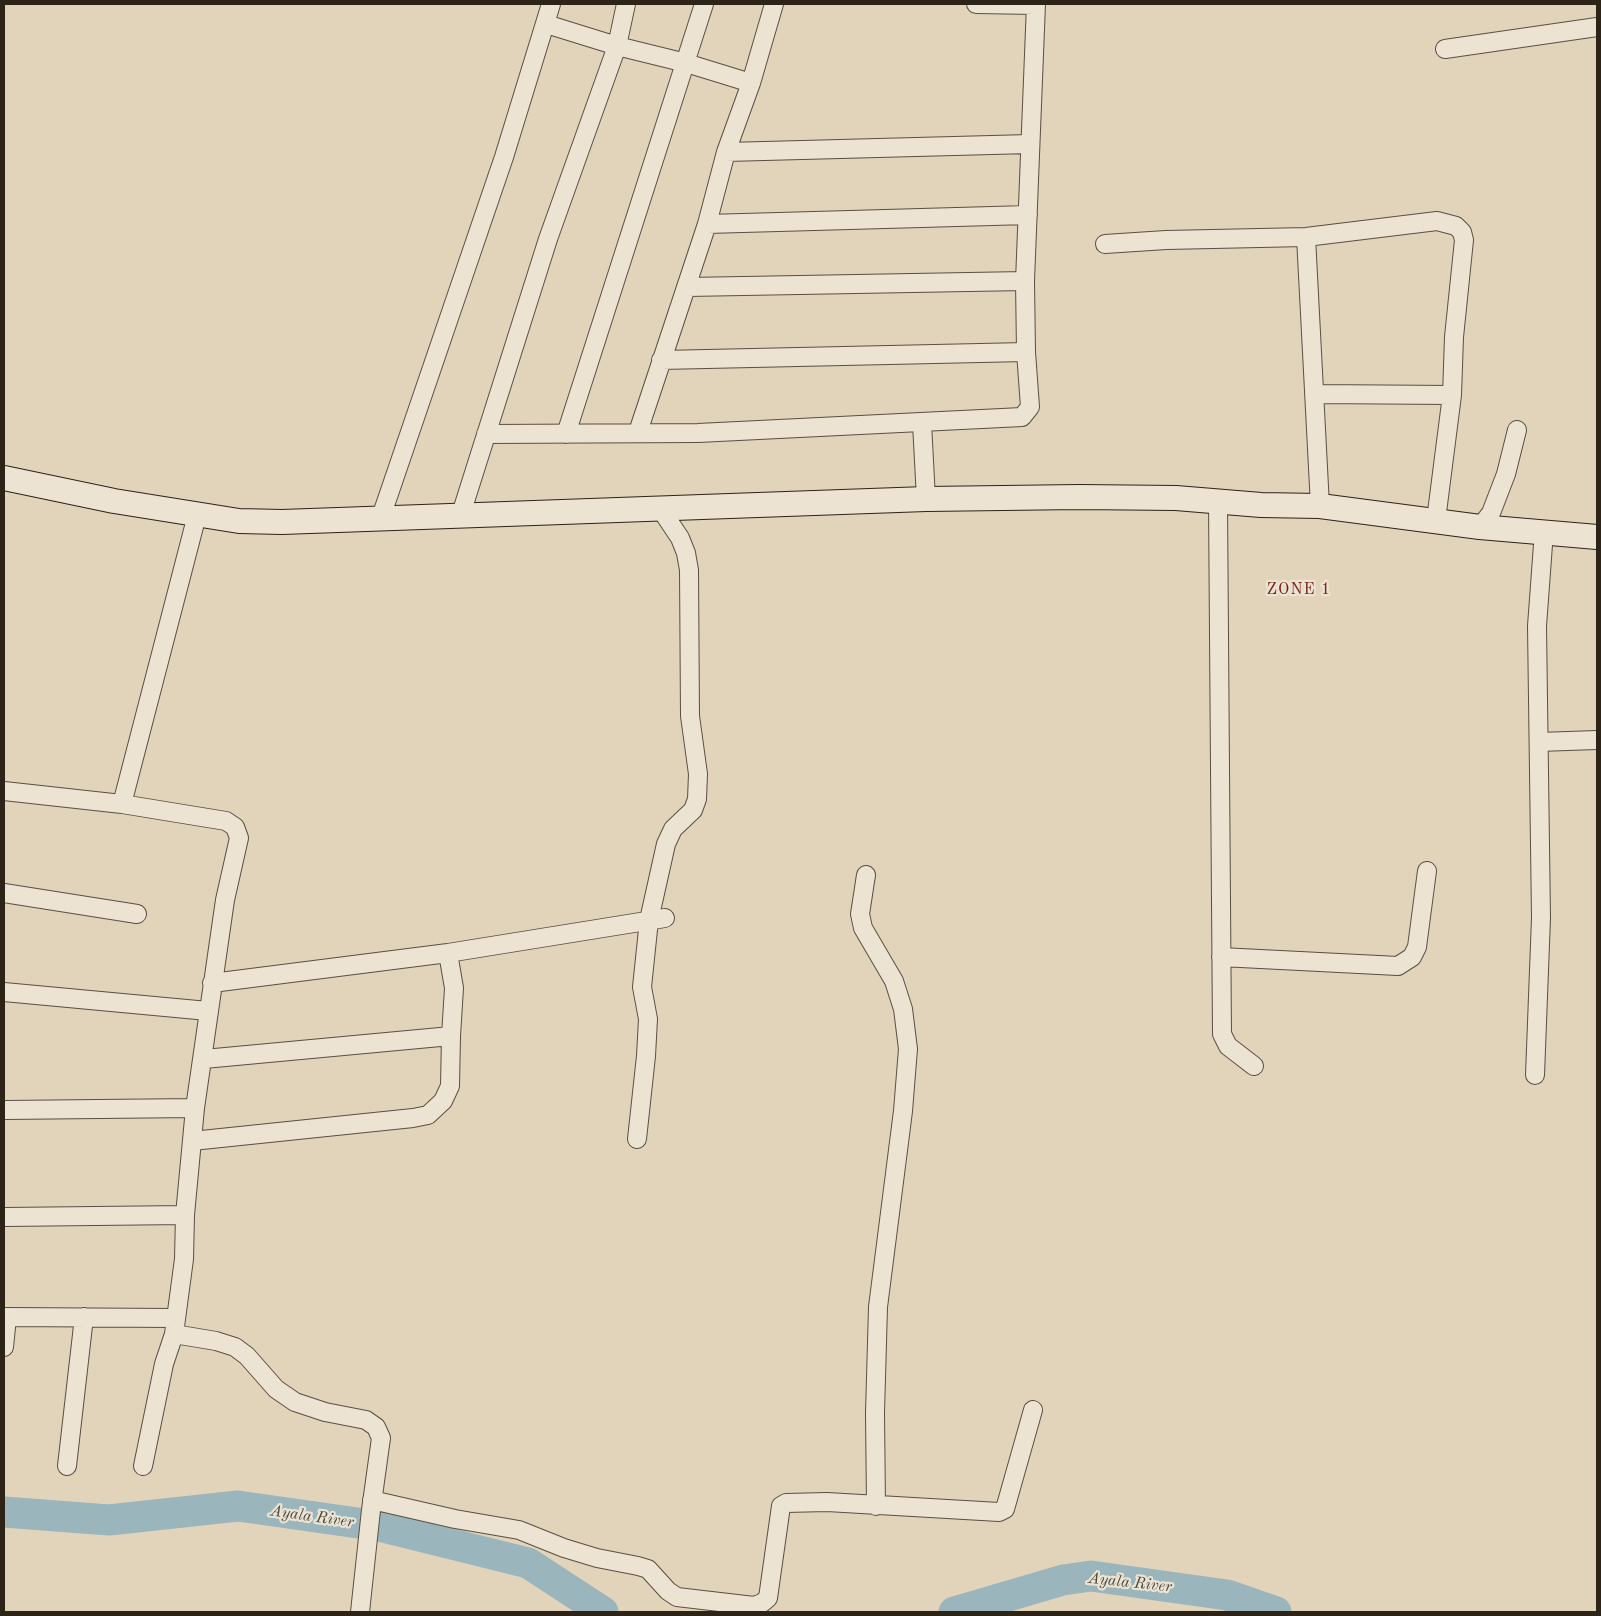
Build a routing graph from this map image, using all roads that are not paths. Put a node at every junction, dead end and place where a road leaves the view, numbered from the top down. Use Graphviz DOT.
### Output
graph roads {
  1 [pos="551,4"];
  2 [pos="626,4"];
  3 [pos="704,4"];
  4 [pos="774,4"];
  5 [pos="976,4"];
  6 [pos="1036,4"];
  7 [pos="546,24"];
  8 [pos="1597,28"];
  9 [pos="617,46"];
  10 [pos="1445,49"];
  11 [pos="686,63"];
  12 [pos="751,83"];
  13 [pos="1030,144"];
  14 [pos="726,152"];
  15 [pos="1028,215"];
  16 [pos="707,224"];
  17 [pos="1306,238"];
  18 [pos="1105,244"];
  19 [pos="1025,281"];
  20 [pos="687,287"];
  21 [pos="1026,352"];
  22 [pos="661,360"];
  23 [pos="1314,394"];
  24 [pos="1452,395"];
  25 [pos="922,423"];
  26 [pos="1516,430"];
  27 [pos="638,432"];
  28 [pos="486,434"];
  29 [pos="566,434"];
  30 [pos="4,478"];
  31 [pos="926,498"];
  32 [pos="1218,502"];
  33 [pos="1320,506"];
  34 [pos="660,508"];
  35 [pos="461,514"];
  36 [pos="196,515"];
  37 [pos="381,517"];
  38 [pos="1436,520"];
  39 [pos="1480,527"];
  40 [pos="1544,531"];
  41 [pos="1597,537"];
  42 [pos="1597,740"];
  43 [pos="1539,742"];
  44 [pos="4,791"];
  45 [pos="122,804"];
  46 [pos="1427,871"];
  47 [pos="866,875"];
  48 [pos="4,892"];
  49 [pos="137,914"];
  50 [pos="657,919"];
  51 [pos="448,953"];
  52 [pos="1221,957"];
  53 [pos="212,983"];
  54 [pos="4,992"];
  55 [pos="208,1011"];
  56 [pos="451,1036"];
  57 [pos="204,1059"];
  58 [pos="1254,1066"];
  59 [pos="1535,1075"];
  60 [pos="195,1108"];
  61 [pos="4,1110"];
  62 [pos="637,1139"];
  63 [pos="192,1141"];
  64 [pos="185,1215"];
  65 [pos="4,1217"];
  66 [pos="5,1317"];
  67 [pos="84,1317"];
  68 [pos="175,1326"];
  69 [pos="4,1347"];
  70 [pos="1033,1410"];
  71 [pos="67,1466"];
  72 [pos="143,1466"];
  73 [pos="371,1505"];
  74 [pos="876,1506"];
  75 [pos="360,1612"];
  1 -- 7 [label="street"];
  2 -- 9 [label="street"];
  3 -- 11 [label="street"];
  4 -- 12 [label="street"];
  5 -- 6 [label="street"];
  6 -- 13 [label="street"];
  7 -- 9 [label="street"];
  7 -- 37 [label="street"];
  8 -- 10 [label="street"];
  9 -- 11 [label="street"];
  9 -- 28 [label="street"];
  11 -- 12 [label="street"];
  11 -- 29 [label="street"];
  12 -- 14 [label="street"];
  13 -- 14 [label="street"];
  13 -- 15 [label="street"];
  14 -- 16 [label="street"];
  15 -- 16 [label="street"];
  15 -- 19 [label="street"];
  16 -- 20 [label="street"];
  17 -- 18 [label="street"];
  17 -- 23 [label="street"];
  17 -- 24 [label="street"];
  19 -- 20 [label="street"];
  19 -- 21 [label="street"];
  20 -- 22 [label="street"];
  21 -- 22 [label="street"];
  21 -- 25 [label="street"];
  22 -- 27 [label="street"];
  23 -- 24 [label="street"];
  23 -- 33 [label="street"];
  24 -- 38 [label="street"];
  25 -- 27 [label="street"];
  25 -- 31 [label="street"];
  26 -- 39 [label="street"];
  27 -- 29 [label="street"];
  28 -- 29 [label="street"];
  28 -- 35 [label="street"];
  30 -- 36 [label="street"];
  31 -- 32 [label="street"];
  31 -- 34 [label="street"];
  32 -- 33 [label="street"];
  32 -- 52 [label="street"];
  33 -- 38 [label="street"];
  34 -- 35 [label="street"];
  34 -- 50 [label="street"];
  35 -- 37 [label="street"];
  36 -- 37 [label="street"];
  36 -- 45 [label="street"];
  38 -- 39 [label="street"];
  39 -- 40 [label="street"];
  40 -- 41 [label="street"];
  40 -- 43 [label="street"];
  42 -- 43 [label="street"];
  43 -- 59 [label="street"];
  44 -- 45 [label="street"];
  45 -- 53 [label="street"];
  46 -- 52 [label="street"];
  47 -- 74 [label="street"];
  48 -- 49 [label="street"];
  50 -- 51 [label="street"];
  50 -- 62 [label="street"];
  51 -- 53 [label="street"];
  51 -- 56 [label="street"];
  52 -- 58 [label="street"];
  53 -- 55 [label="street"];
  54 -- 55 [label="street"];
  55 -- 57 [label="street"];
  56 -- 57 [label="street"];
  56 -- 63 [label="street"];
  57 -- 60 [label="street"];
  60 -- 61 [label="street"];
  60 -- 63 [label="street"];
  63 -- 64 [label="street"];
  64 -- 65 [label="street"];
  64 -- 68 [label="street"];
  66 -- 67 [label="street"];
  66 -- 69 [label="street"];
  67 -- 68 [label="street"];
  67 -- 71 [label="street"];
  68 -- 72 [label="street"];
  68 -- 73 [label="street"];
  70 -- 74 [label="street"];
  73 -- 74 [label="street"];
  73 -- 75 [label="street"];
}
